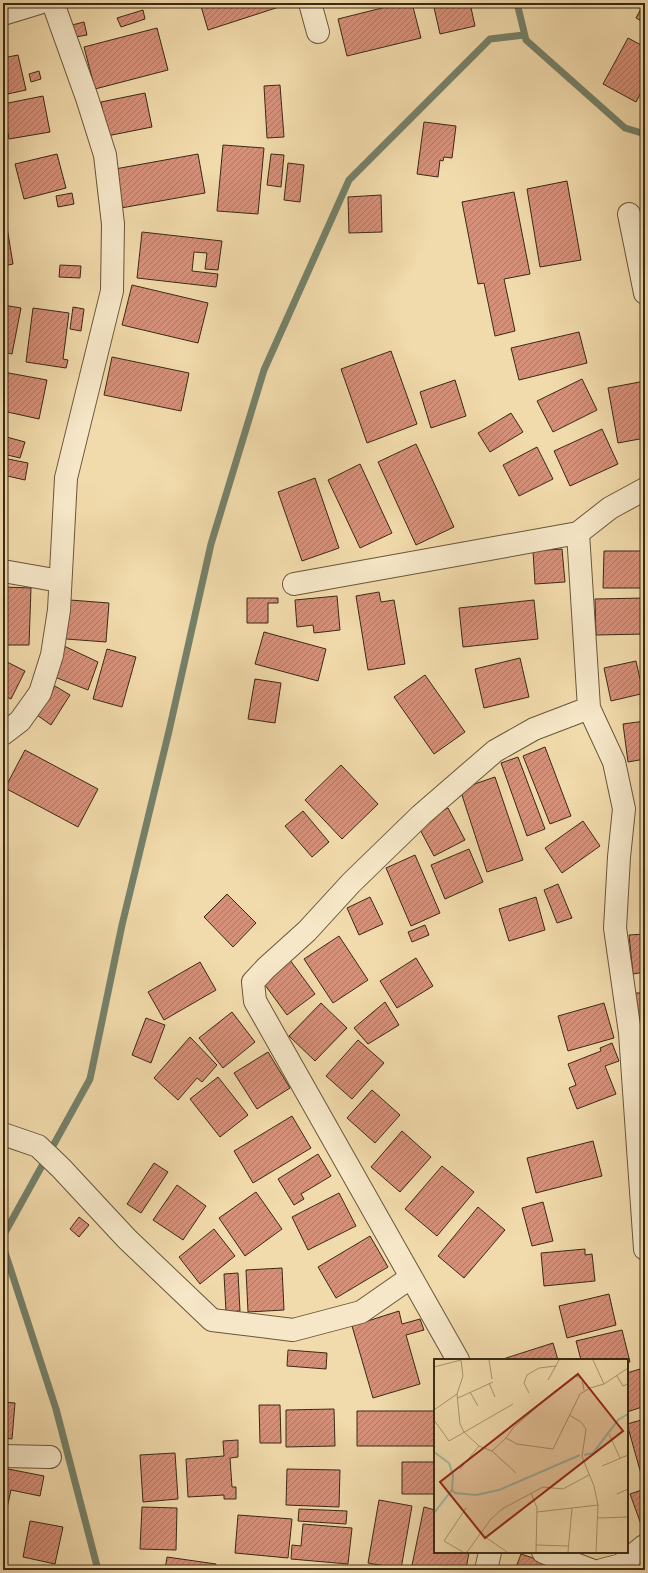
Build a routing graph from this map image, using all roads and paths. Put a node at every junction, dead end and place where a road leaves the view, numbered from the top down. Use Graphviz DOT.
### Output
graph roads {
  1 [pos="39,3"];
  2 [pos="53,3"];
  3 [pos="310,3"];
  4 [pos="3,14"];
  5 [pos="318,32"];
  6 [pos="629,214"];
  7 [pos="645,293"];
  8 [pos="645,489"];
  9 [pos="578,533"];
  10 [pos="3,571"];
  11 [pos="60,581"];
  12 [pos="294,584"];
  13 [pos="589,708"];
  14 [pos="3,734"];
  15 [pos="3,1134"];
  16 [pos="645,1249"];
  17 [pos="410,1278"];
  18 [pos="457,1359"];
  19 [pos="3,1456"];
  20 [pos="50,1456"];
  21 [pos="644,1546"];
  22 [pos="490,1553"];
  23 [pos="546,1553"];
  24 [pos="486,1570"];
  25 [pos="591,1570"];
  26 [pos="602,1570"];
  1 -- 4 [label="street"];
  2 -- 11 [label="street"];
  3 -- 5 [label="street"];
  6 -- 7 [label="street"];
  8 -- 9 [label="street"];
  9 -- 12 [label="street"];
  9 -- 13 [label="street"];
  10 -- 11 [label="street"];
  11 -- 14 [label="street"];
  13 -- 16 [label="street"];
  13 -- 17 [label="street"];
  15 -- 17 [label="street"];
  17 -- 18 [label="street"];
  19 -- 20 [label="street"];
  21 -- 26 [label="street"];
  22 -- 24 [label="street"];
  23 -- 25 [label="street"];
}
